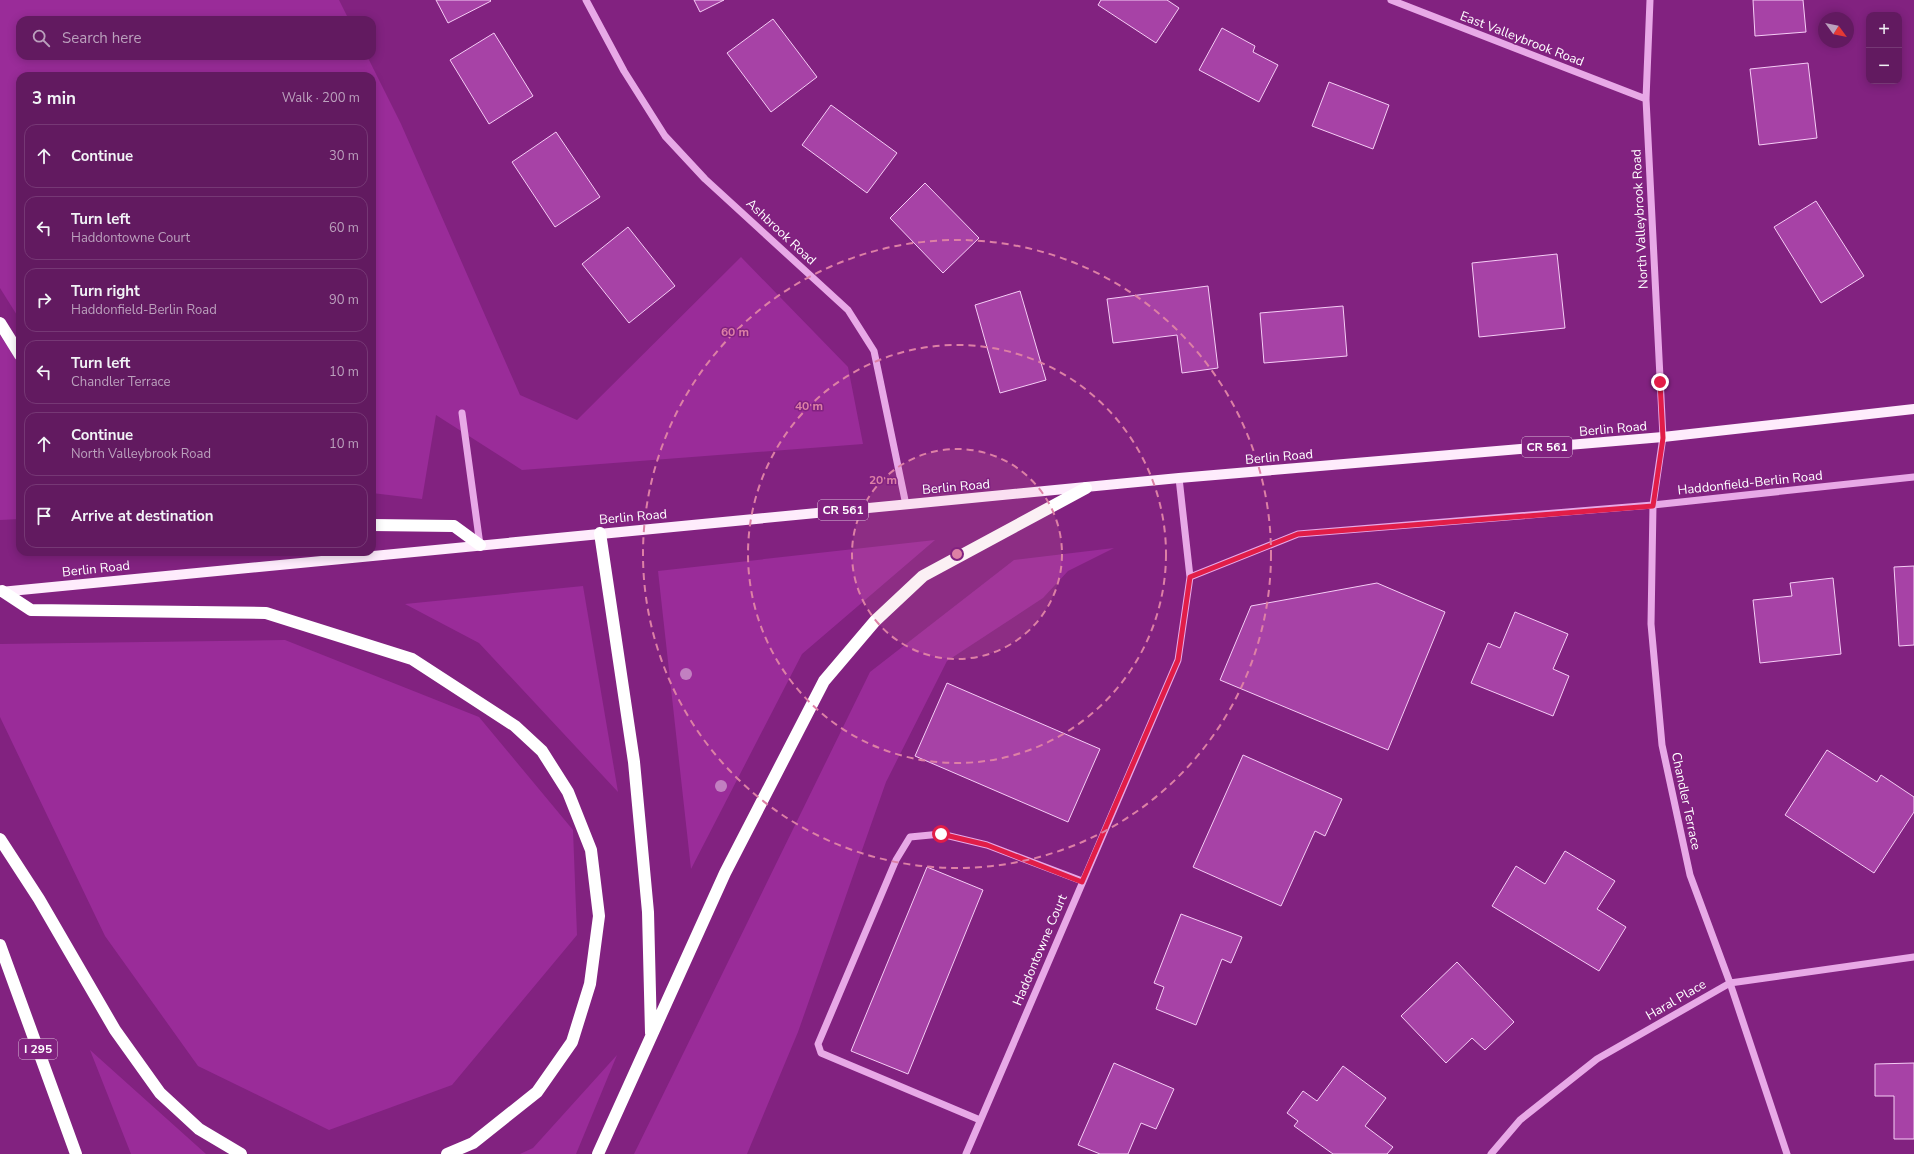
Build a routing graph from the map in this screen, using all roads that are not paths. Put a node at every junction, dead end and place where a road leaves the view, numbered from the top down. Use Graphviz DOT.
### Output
graph roads {
  1 [pos="586,0"];
  2 [pos="1391,0"];
  3 [pos="1650,0"];
  4 [pos="1646,99"];
  5 [pos="0,323"];
  6 [pos="16,349"];
  7 [pos="1914,409"];
  8 [pos="462,413"];
  9 [pos="1663,438"];
  10 [pos="1914,477"];
  11 [pos="1179,478"];
  12 [pos="1086,488"];
  13 [pos="906,504"];
  14 [pos="1653,506"];
  15 [pos="376,525"];
  16 [pos="600,533"];
  17 [pos="480,545"];
  18 [pos="376,555"];
  19 [pos="365,556"];
  20 [pos="1190,577"];
  21 [pos="1,591"];
  22 [pos="0,839"];
  23 [pos="1082,882"];
  24 [pos="0,944"];
  25 [pos="1914,957"];
  26 [pos="1730,983"];
  27 [pos="652,1036"];
  28 [pos="980,1120"];
  29 [pos="76,1154"];
  30 [pos="241,1154"];
  31 [pos="447,1154"];
  32 [pos="598,1154"];
  33 [pos="966,1154"];
  34 [pos="1491,1154"];
  35 [pos="1787,1154"];
  1 -- 13 [label="street, Ashbrook Road"];
  2 -- 4 [label="street, East Valleybrook Road"];
  3 -- 4 [label="street, North Valleybrook Road"];
  4 -- 9 [label="street, North Valleybrook Road"];
  5 -- 6 [label="highway"];
  7 -- 9 [label="main road, Berlin Road / CR 561"];
  8 -- 17 [label="street"];
  9 -- 11 [label="main road, Berlin Road / CR 561"];
  9 -- 14 [label="street, Chandler Terrace"];
  10 -- 14 [label="street, Haddonfield-Berlin Road"];
  11 -- 12 [label="main road, Berlin Road / CR 561"];
  11 -- 20 [label="street, Haddontowne Court"];
  12 -- 13 [label="main road, Berlin Road / CR 561"];
  12 -- 27 [label="highway"];
  13 -- 16 [label="main road, Berlin Road / CR 561"];
  14 -- 20 [label="street, Haddonfield-Berlin Road"];
  14 -- 26 [label="street, Chandler Terrace"];
  15 -- 17 [label="highway"];
  16 -- 17 [label="main road, Berlin Road / CR 561"];
  16 -- 27 [label="highway"];
  17 -- 18 [label="main road, Berlin Road / CR 561"];
  19 -- 21 [label="main road, Berlin Road / CR 561"];
  20 -- 23 [label="street, Haddontowne Court"];
  21 -- 31 [label="highway"];
  22 -- 30 [label="highway"];
  23 -- 28 [label="street, Haddontowne Court"];
  23 -- 28 [label="street"];
  24 -- 29 [label="highway, I 295"];
  25 -- 26 [label="street, Haral Place"];
  26 -- 34 [label="street, Haral Place"];
  26 -- 35 [label="street, Chandler Terrace"];
  27 -- 32 [label="highway"];
  28 -- 33 [label="street, Haddontowne Court"];
}
